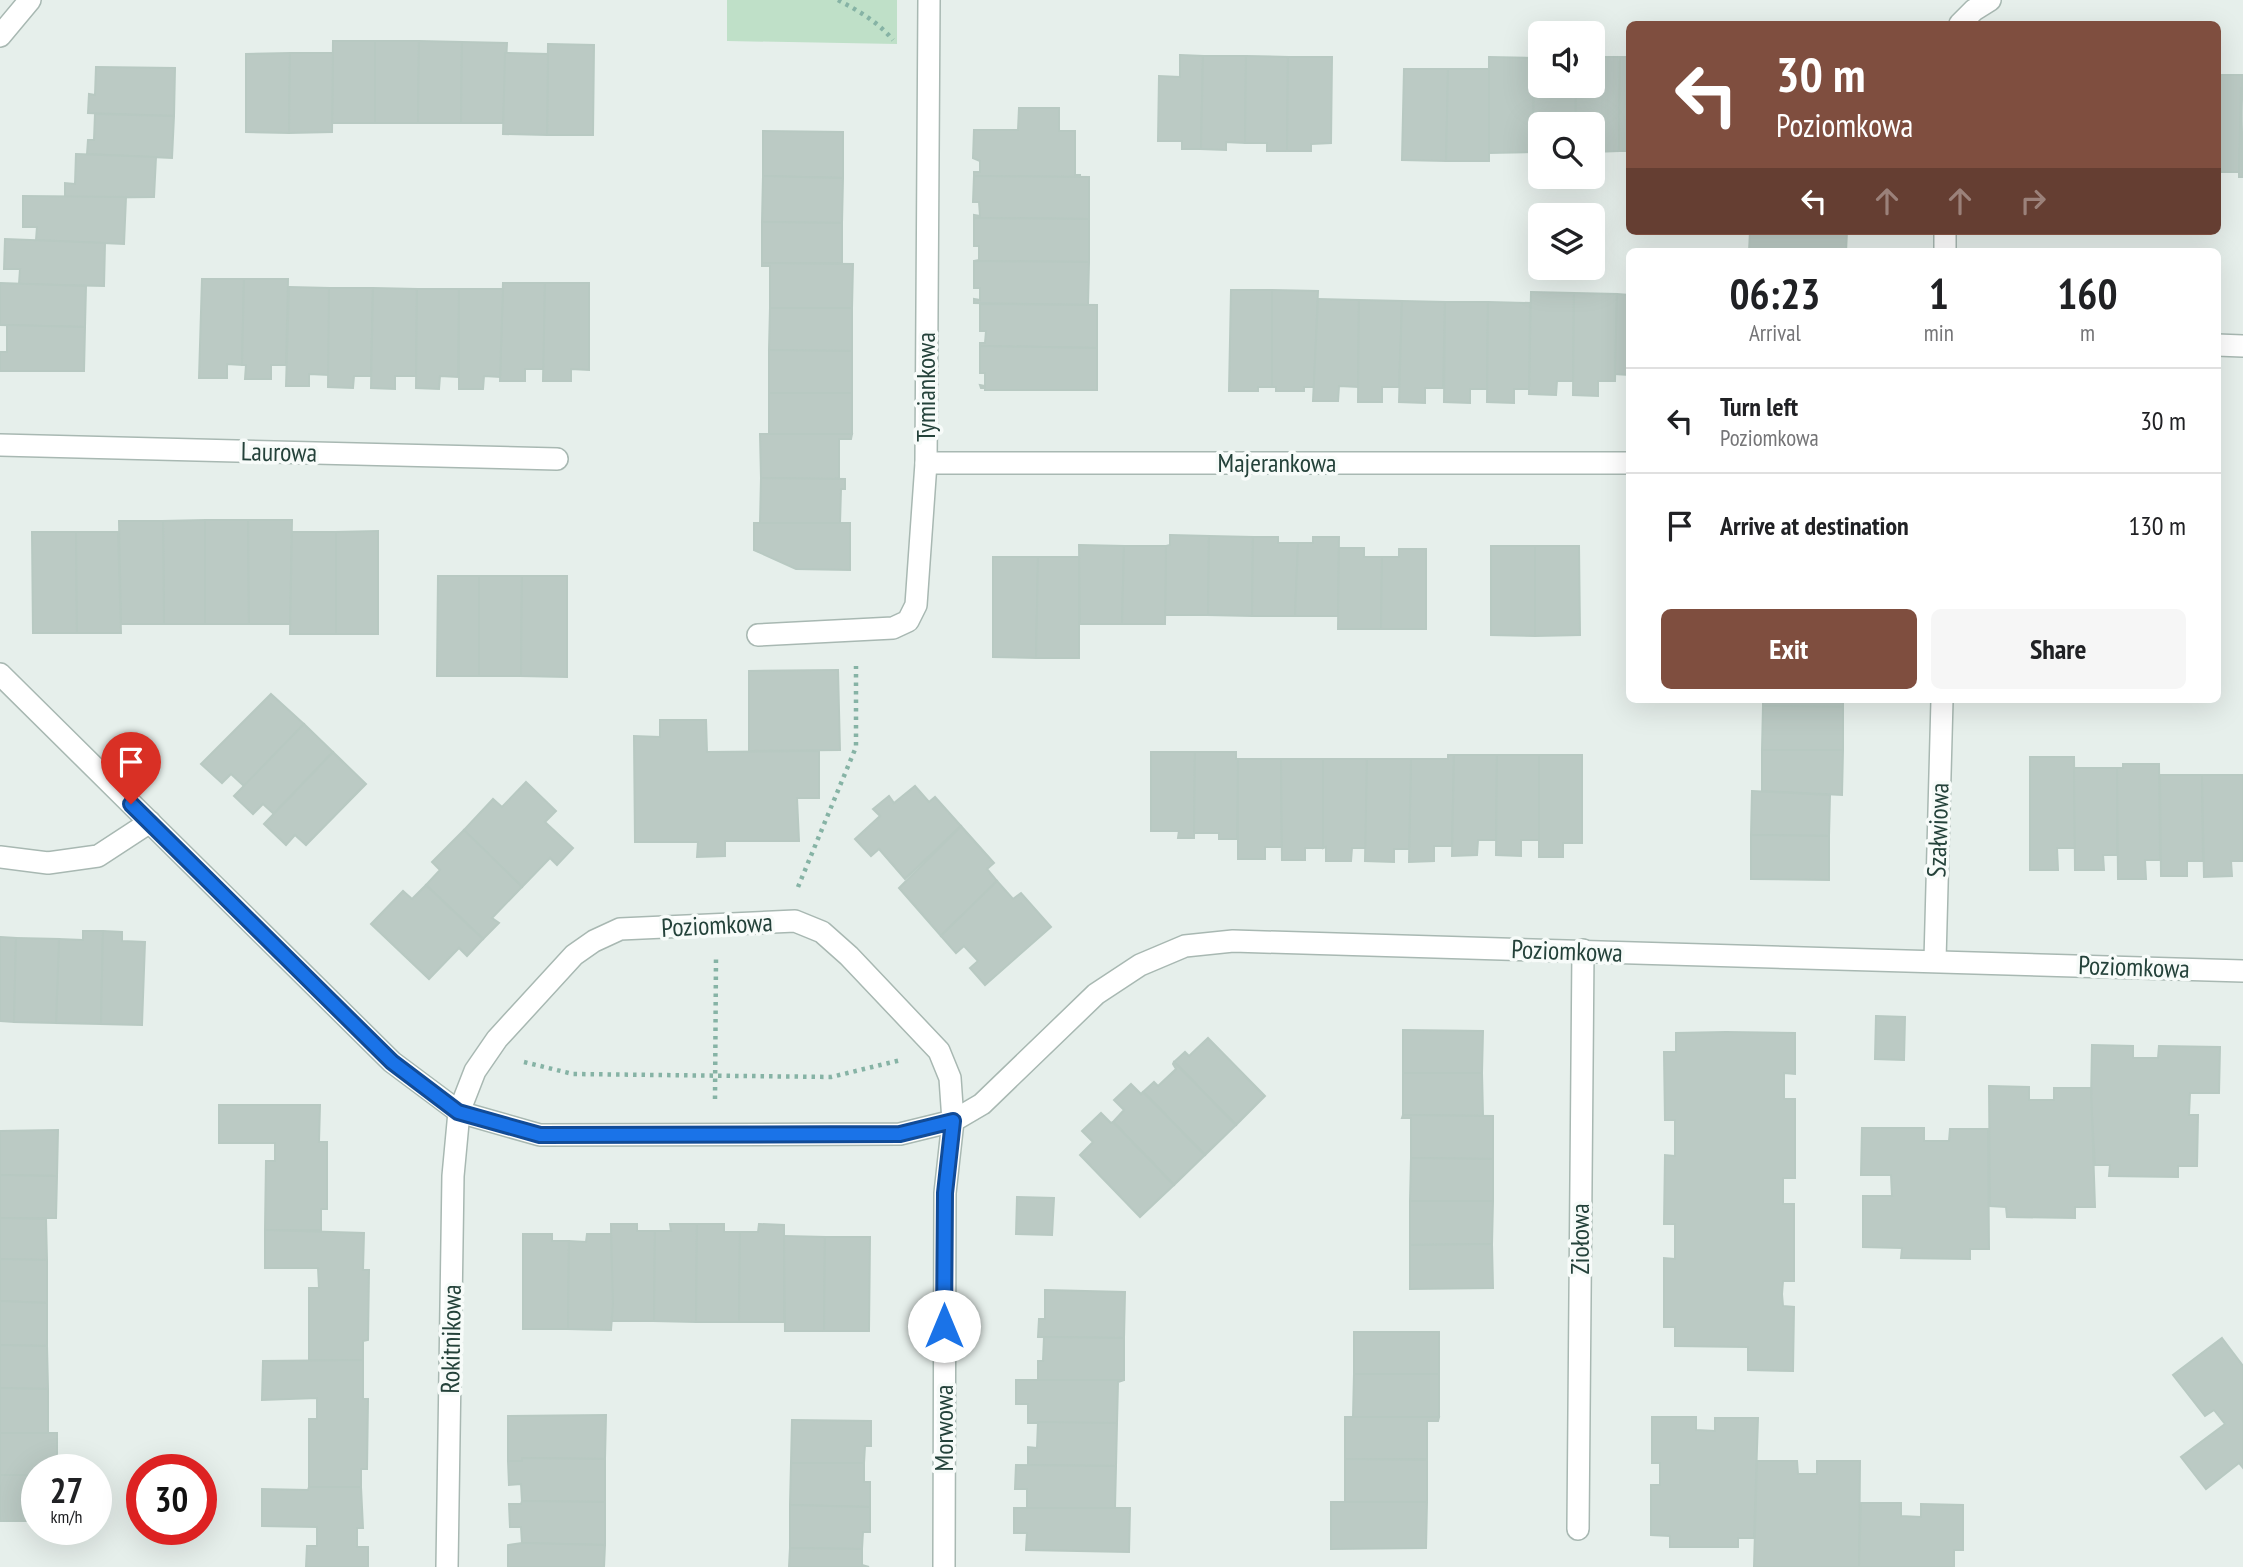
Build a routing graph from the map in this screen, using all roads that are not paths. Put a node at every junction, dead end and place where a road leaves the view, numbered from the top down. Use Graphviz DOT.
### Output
graph roads {
  1 [pos="30,0"];
  2 [pos="929,0"];
  3 [pos="1990,0"];
  4 [pos="1963,21"];
  5 [pos="0,36"];
  6 [pos="2221,345"];
  7 [pos="2243,346"];
  8 [pos="0,445"];
  9 [pos="557,459"];
  10 [pos="926,463"];
  11 [pos="1626,463"];
  12 [pos="758,635"];
  13 [pos="0,674"];
  14 [pos="1942,703"];
  15 [pos="150,822"];
  16 [pos="0,858"];
  17 [pos="1583,950"];
  18 [pos="1935,960"];
  19 [pos="2243,971"];
  20 [pos="458,1112"];
  21 [pos="953,1121"];
  22 [pos="1578,1529"];
  23 [pos="447,1567"];
  24 [pos="944,1567"];
  1 -- 5 [label="street"];
  2 -- 10 [label="street, Tymiankowa"];
  3 -- 4 [label="street"];
  6 -- 7 [label="street"];
  8 -- 9 [label="street, Laurowa"];
  10 -- 11 [label="street, Majerankowa"];
  10 -- 12 [label="street, Tymiankowa"];
  13 -- 15 [label="street, Poziomkowa"];
  14 -- 18 [label="street, Szałwiowa"];
  15 -- 16 [label="street"];
  15 -- 20 [label="street, Poziomkowa"];
  17 -- 18 [label="street, Poziomkowa"];
  17 -- 21 [label="street, Poziomkowa"];
  17 -- 22 [label="street, Ziołowa"];
  18 -- 19 [label="street, Poziomkowa"];
  20 -- 21 [label="street, Poziomkowa"];
  20 -- 21 [label="street, Poziomkowa"];
  20 -- 23 [label="street, Rokitnikowa"];
  21 -- 24 [label="street, Morwowa"];
}
